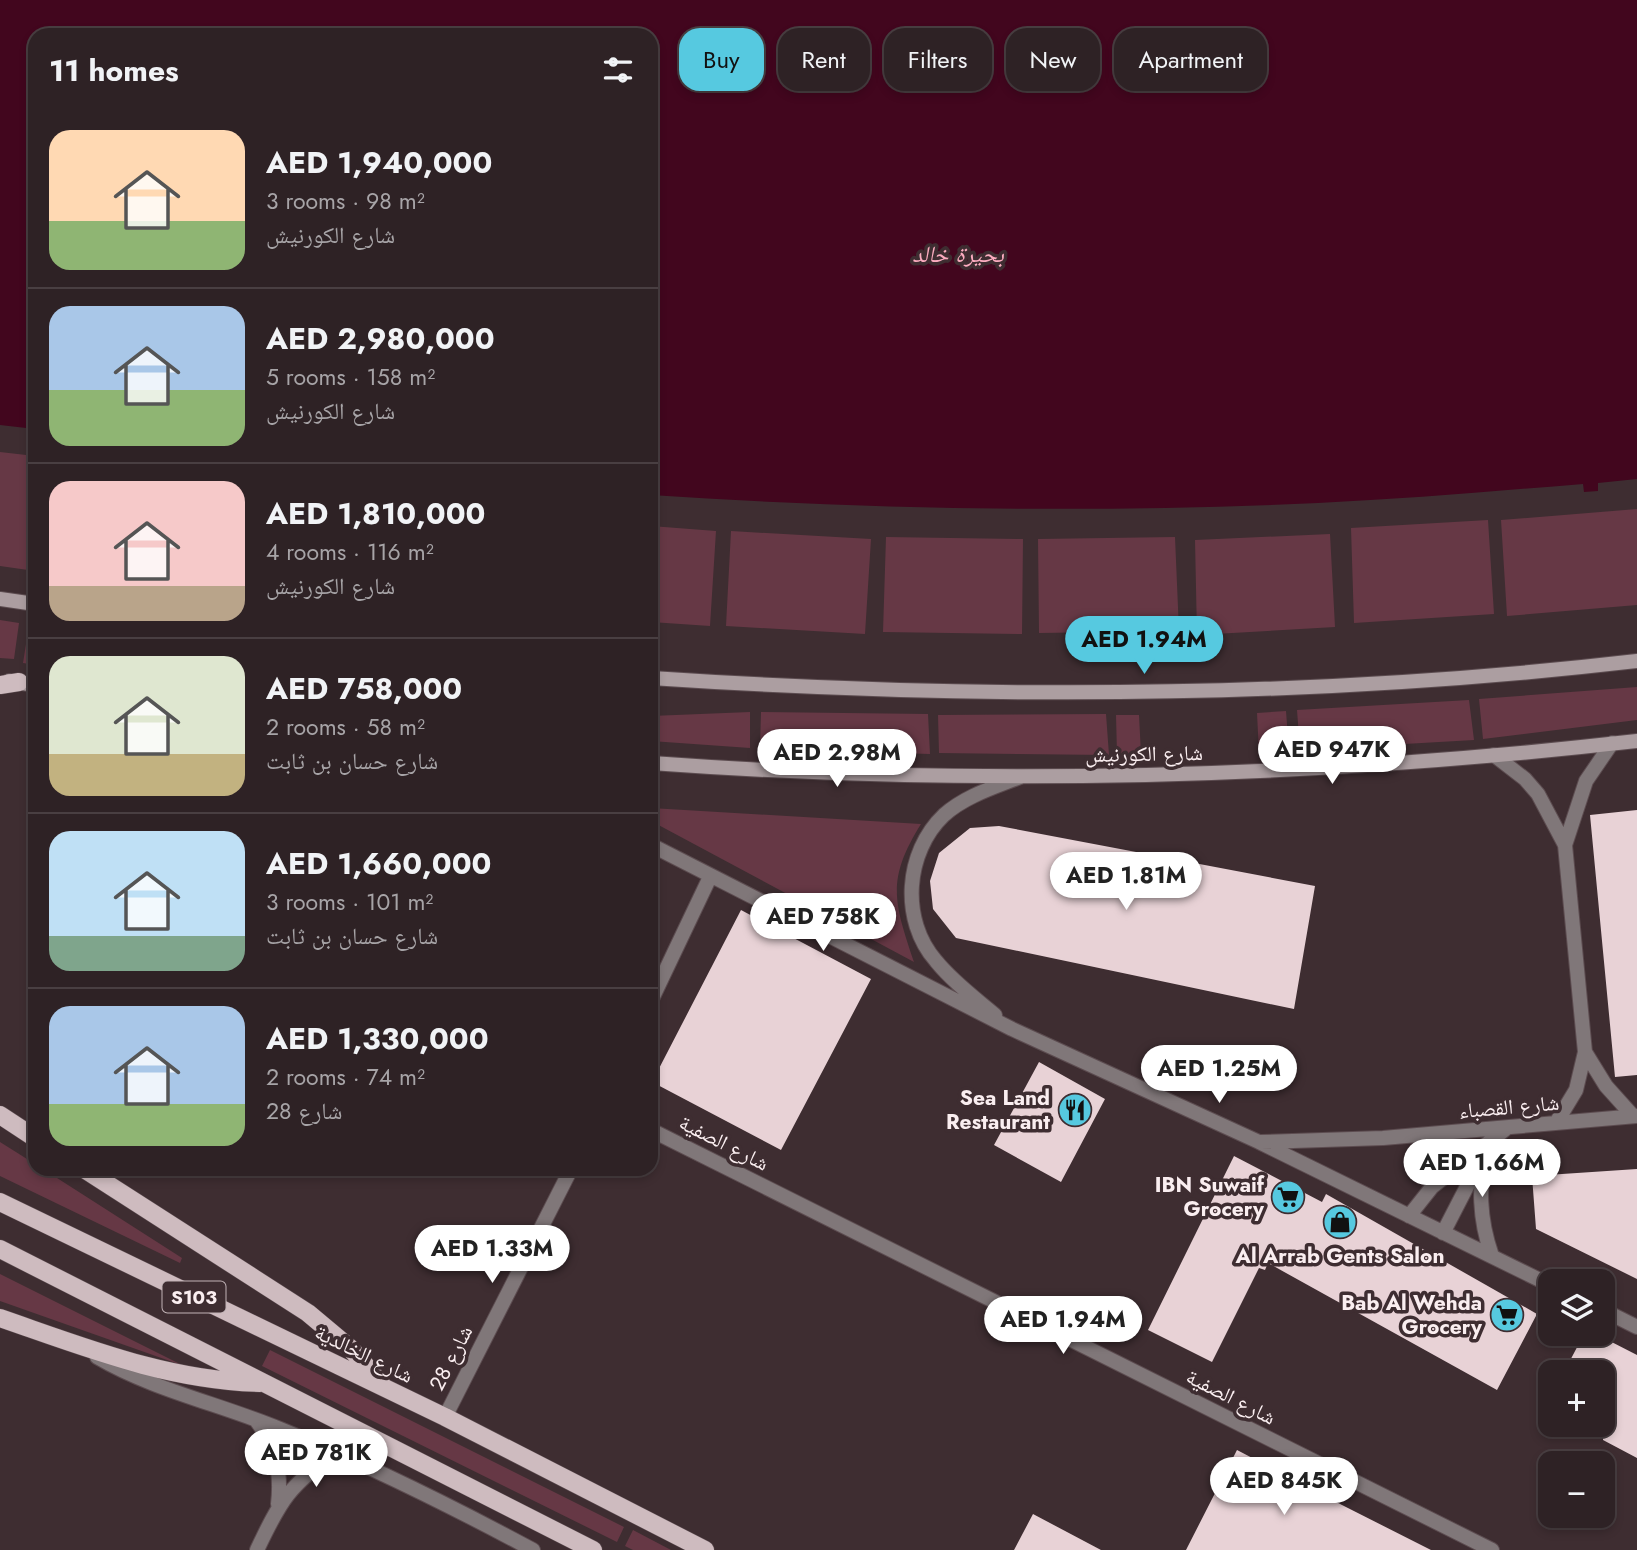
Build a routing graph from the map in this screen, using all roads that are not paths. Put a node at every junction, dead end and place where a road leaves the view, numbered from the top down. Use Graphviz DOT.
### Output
graph roads {
  1 [pos="0,599"];
  2 [pos="28,603"];
  3 [pos="1637,661"];
  4 [pos="658,678"];
  5 [pos="0,683"];
  6 [pos="27,684"];
  7 [pos="1637,741"];
  8 [pos="1612,744"];
  9 [pos="1494,755"];
  10 [pos="658,764"];
  11 [pos="1024,776"];
  12 [pos="1565,845"];
  13 [pos="658,849"];
  14 [pos="710,877"];
  15 [pos="658,986"];
  16 [pos="1012,1029"];
  17 [pos="1586,1052"];
  18 [pos="0,1115"];
  19 [pos="1635,1116"];
  20 [pos="1556,1123"];
  21 [pos="1507,1128"];
  22 [pos="28,1133"];
  23 [pos="658,1133"];
  24 [pos="1259,1142"];
  25 [pos="1487,1147"];
  26 [pos="95,1176"];
  27 [pos="567,1176"];
  28 [pos="0,1202"];
  29 [pos="1409,1216"];
  30 [pos="1443,1233"];
  31 [pos="0,1249"];
  32 [pos="1492,1256"];
  33 [pos="1538,1279"];
  34 [pos="1615,1316"];
  35 [pos="0,1318"];
  36 [pos="1637,1327"];
  37 [pos="81,1346"];
  38 [pos="266,1383"];
  39 [pos="388,1391"];
  40 [pos="445,1417"];
  41 [pos="256,1420"];
  42 [pos="336,1453"];
  43 [pos="278,1504"];
  44 [pos="257,1550"];
  45 [pos="533,1550"];
  46 [pos="593,1550"];
  47 [pos="705,1550"];
  48 [pos="1492,1550"];
  1 -- 2 [label="main road"];
  3 -- 4 [label="main road"];
  5 -- 6 [label="main road"];
  7 -- 8 [label="main road, شارع الكورنيش"];
  8 -- 9 [label="main road, شارع الكورنيش"];
  8 -- 12 [label="street"];
  9 -- 11 [label="main road, شارع الكورنيش"];
  9 -- 12 [label="street"];
  10 -- 11 [label="main road, شارع الكورنيش"];
  11 -- 16 [label="street"];
  12 -- 17 [label="street"];
  13 -- 14 [label="street"];
  14 -- 15 [label="street"];
  14 -- 16 [label="street"];
  16 -- 24 [label="street"];
  17 -- 19 [label="street"];
  17 -- 20 [label="street"];
  18 -- 22 [label="main road"];
  19 -- 20 [label="street, شارع القصباء"];
  20 -- 21 [label="street, شارع القصباء"];
  21 -- 24 [label="street, شارع القصباء"];
  21 -- 25 [label="street"];
  23 -- 48 [label="street, شارع الصفية"];
  24 -- 29 [label="street"];
  25 -- 29 [label="street"];
  25 -- 30 [label="street"];
  25 -- 32 [label="street"];
  26 -- 39 [label="main road"];
  27 -- 40 [label="street, شارع 28"];
  28 -- 39 [label="main road, شارع الخالدية / S103"];
  29 -- 30 [label="street"];
  30 -- 32 [label="street"];
  31 -- 38 [label="main road, S103"];
  32 -- 33 [label="street"];
  34 -- 36 [label="street"];
  35 -- 37 [label="main road"];
  37 -- 38 [label="main road"];
  37 -- 41 [label="street"];
  38 -- 46 [label="main road, S103"];
  39 -- 40 [label="main road, شارع الخالدية / S103"];
  40 -- 47 [label="main road, شارع الخالدية / S103"];
  41 -- 42 [label="street"];
  41 -- 43 [label="street"];
  42 -- 43 [label="street"];
  42 -- 45 [label="street"];
  43 -- 44 [label="street"];
}
